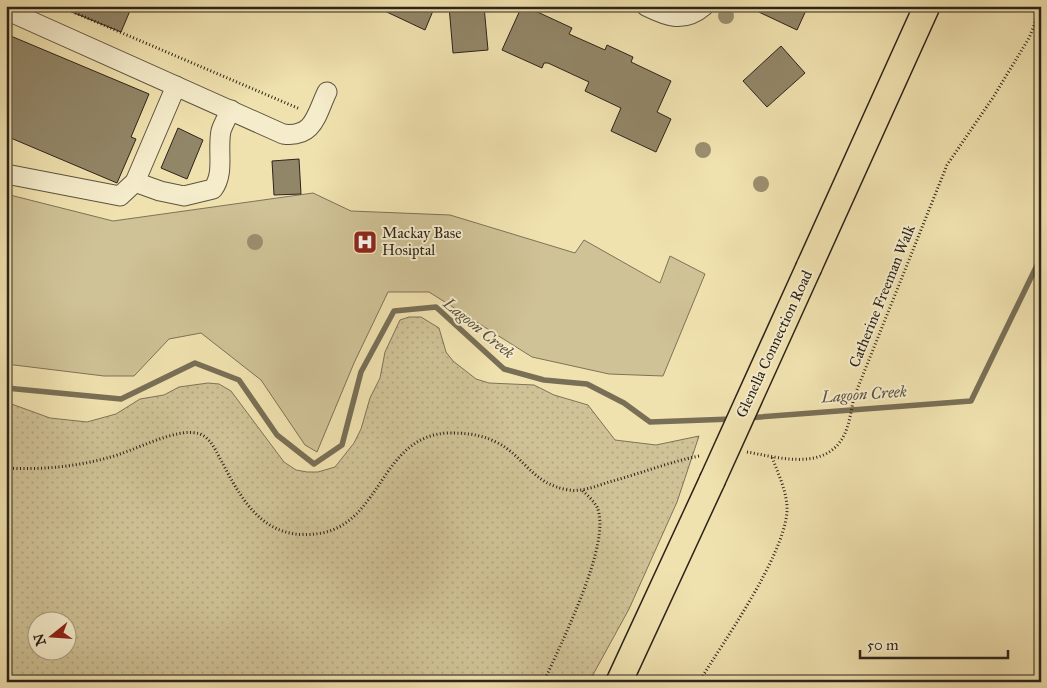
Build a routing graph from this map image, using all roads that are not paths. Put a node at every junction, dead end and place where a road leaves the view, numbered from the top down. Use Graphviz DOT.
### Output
graph roads {
  1 [pos="646,6"];
  2 [pos="704,6"];
  3 [pos="927,6"];
  4 [pos="6,10"];
  5 [pos="176,86"];
  6 [pos="327,92"];
  7 [pos="231,110"];
  8 [pos="6,174"];
  9 [pos="135,182"];
  10 [pos="619,682"];
  1 -- 2 [label="street"];
  3 -- 10 [label="main road, Glenella Connection Road, bridge"];
  4 -- 5 [label="street"];
  5 -- 7 [label="street"];
  5 -- 9 [label="street"];
  6 -- 7 [label="street"];
  7 -- 9 [label="street"];
  8 -- 9 [label="street"];
}
